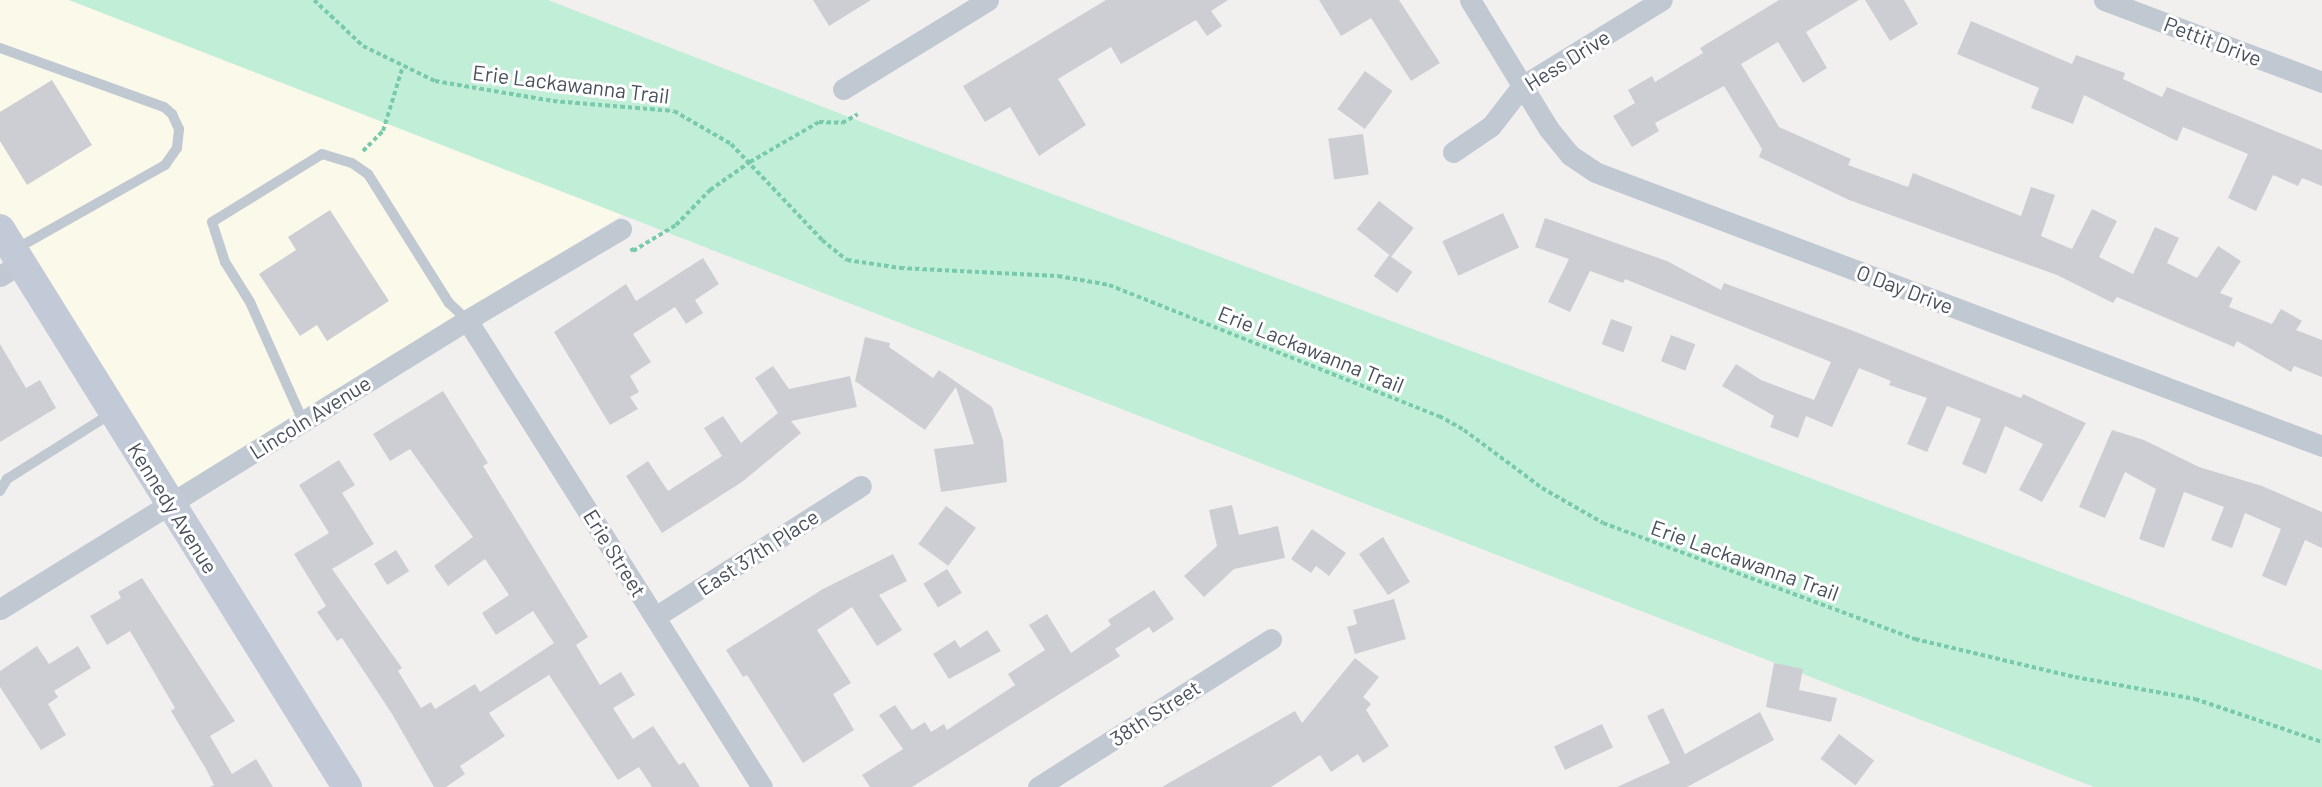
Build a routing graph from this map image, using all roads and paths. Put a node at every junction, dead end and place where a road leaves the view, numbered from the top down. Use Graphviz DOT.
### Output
graph roads {
  1 [pos="314,0"];
  2 [pos="988,0"];
  3 [pos="1470,0"];
  4 [pos="1662,0"];
  5 [pos="2104,0"];
  6 [pos="0,48"];
  7 [pos="403,66"];
  8 [pos="2322,82"];
  9 [pos="1522,86"];
  10 [pos="843,89"];
  11 [pos="858,114"];
  12 [pos="1453,152"];
  13 [pos="750,162"];
  14 [pos="352,163"];
  15 [pos="621,229"];
  16 [pos="9,255"];
  17 [pos="466,320"];
  18 [pos="113,412"];
  19 [pos="303,421"];
  20 [pos="2322,446"];
  21 [pos="861,486"];
  22 [pos="0,491"];
  23 [pos="170,504"];
  24 [pos="0,609"];
  25 [pos="655,617"];
  26 [pos="1271,639"];
  27 [pos="2322,742"];
  28 [pos="347,787"];
  29 [pos="762,787"];
  30 [pos="1038,787"];
  1 -- 7 [label="path, Erie Lackawanna Trail"];
  2 -- 10 [label="street"];
  3 -- 9 [label="street, O Day Drive"];
  4 -- 9 [label="street, Hess Drive"];
  5 -- 8 [label="street, Pettit Drive"];
  6 -- 16 [label="lane"];
  7 -- 13 [label="path, Erie Lackawanna Trail"];
  7 -- 14 [label="path"];
  9 -- 12 [label="street, Hess Drive"];
  9 -- 20 [label="street, O Day Drive"];
  11 -- 13 [label="path"];
  13 -- 15 [label="path"];
  13 -- 27 [label="path, Erie Lackawanna Trail"];
  14 -- 17 [label="lane"];
  14 -- 19 [label="lane"];
  15 -- 17 [label="street, Lincoln Avenue"];
  16 -- 18 [label="street, Kennedy Avenue"];
  17 -- 19 [label="street, Lincoln Avenue"];
  17 -- 25 [label="street, Erie Street"];
  18 -- 22 [label="lane"];
  18 -- 23 [label="street, Kennedy Avenue"];
  19 -- 23 [label="street, Lincoln Avenue"];
  21 -- 25 [label="street, East 37th Place"];
  23 -- 24 [label="street, Lincoln Avenue"];
  23 -- 28 [label="street, Kennedy Avenue"];
  25 -- 29 [label="street, Erie Street"];
  26 -- 30 [label="street, 38th Street"];
}
